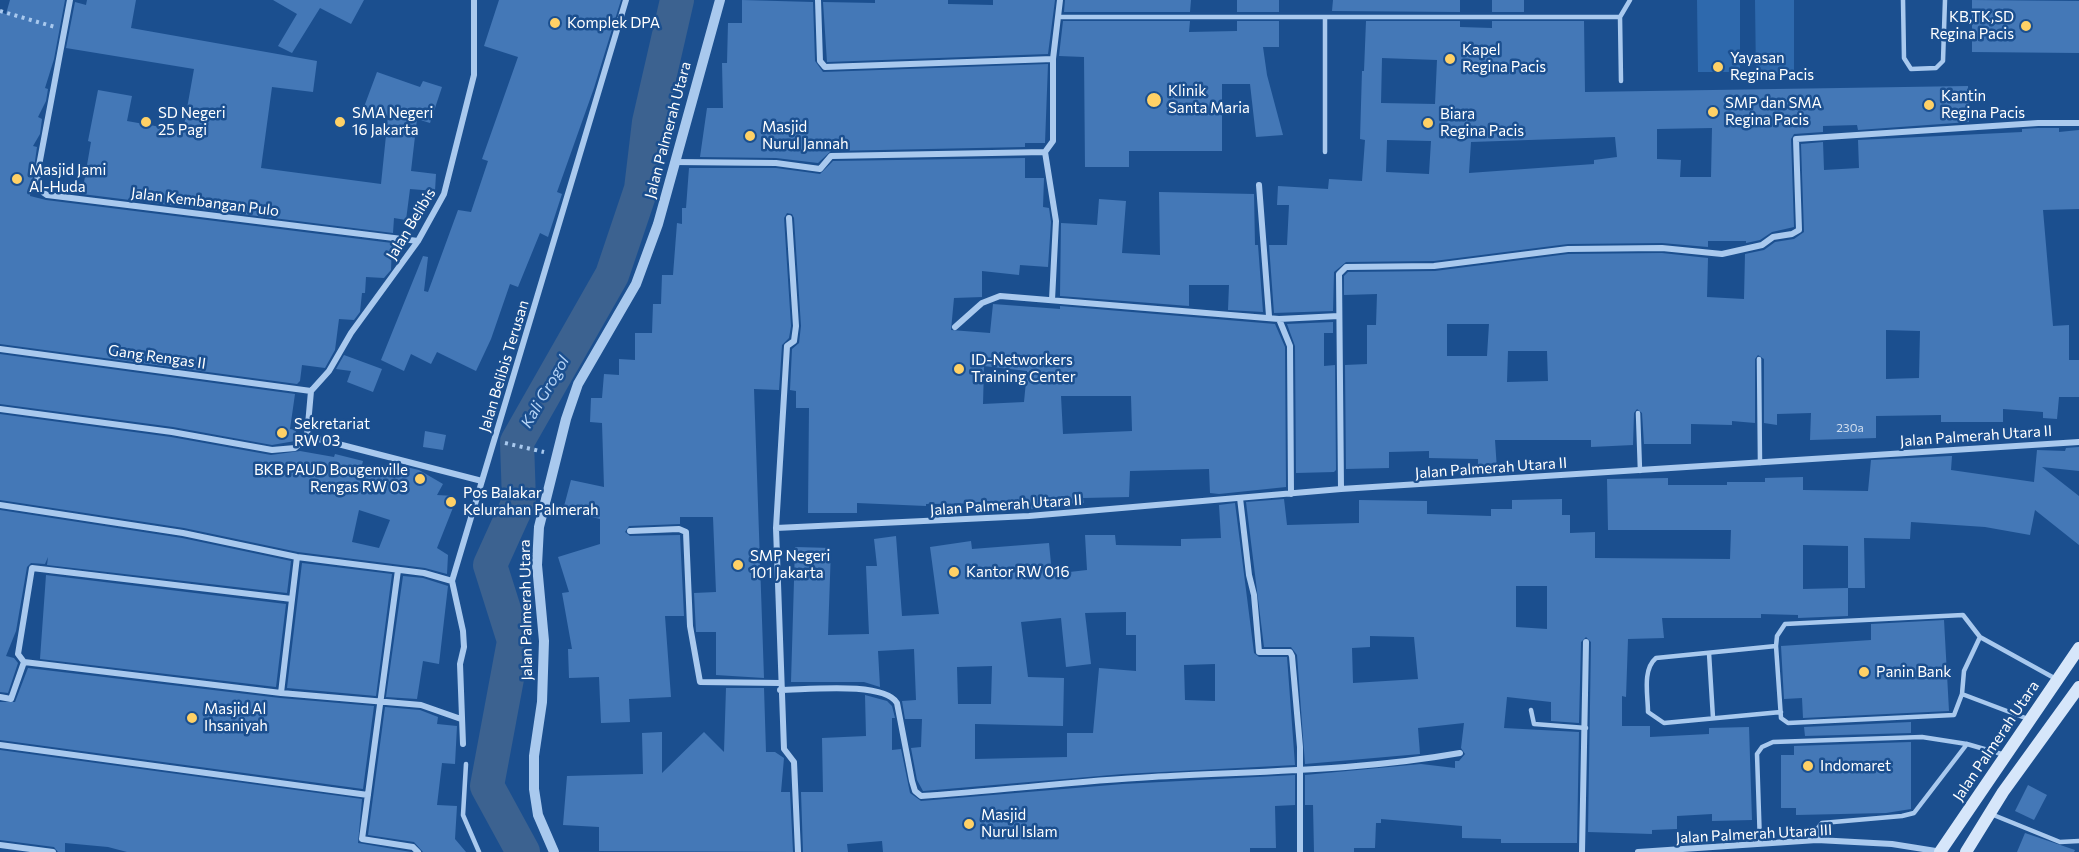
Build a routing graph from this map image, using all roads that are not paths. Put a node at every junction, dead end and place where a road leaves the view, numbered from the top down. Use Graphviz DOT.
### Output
graph roads {
  1 [pos="70,0"];
  2 [pos="474,0"];
  3 [pos="626,0"];
  4 [pos="720,0"];
  5 [pos="818,0"];
  6 [pos="1059,0"];
  7 [pos="1630,0"];
  8 [pos="1903,0"];
  9 [pos="1945,0"];
  10 [pos="1059,17"];
  11 [pos="1620,17"];
  12 [pos="1325,19"];
  13 [pos="1053,59"];
  14 [pos="1621,81"];
  15 [pos="2079,123"];
  16 [pos="1045,152"];
  17 [pos="1325,152"];
  18 [pos="673,162"];
  19 [pos="1259,184"];
  20 [pos="789,218"];
  21 [pos="418,241"];
  22 [pos="1052,300"];
  23 [pos="1269,316"];
  24 [pos="1339,316"];
  25 [pos="1279,319"];
  26 [pos="955,327"];
  27 [pos="0,348"];
  28 [pos="1759,359"];
  29 [pos="311,391"];
  30 [pos="0,409"];
  31 [pos="1638,413"];
  32 [pos="307,436"];
  33 [pos="2079,442"];
  34 [pos="1760,463"];
  35 [pos="1640,471"];
  36 [pos="482,481"];
  37 [pos="1341,489"];
  38 [pos="1291,494"];
  39 [pos="1240,498"];
  40 [pos="0,505"];
  41 [pos="776,528"];
  42 [pos="630,531"];
  43 [pos="297,557"];
  44 [pos="398,570"];
  45 [pos="452,581"];
  46 [pos="292,599"];
  47 [pos="1980,637"];
  48 [pos="1586,642"];
  49 [pos="1776,646"];
  50 [pos="2079,648"];
  51 [pos="1709,653"];
  52 [pos="24,662"];
  53 [pos="2056,679"];
  54 [pos="780,687"];
  55 [pos="2079,687"];
  56 [pos="281,693"];
  57 [pos="1962,694"];
  58 [pos="0,697"];
  59 [pos="382,701"];
  60 [pos="1531,710"];
  61 [pos="1781,712"];
  62 [pos="1713,718"];
  63 [pos="461,719"];
  64 [pos="2028,719"];
  65 [pos="1586,728"];
  66 [pos="2048,730"];
  67 [pos="463,744"];
  68 [pos="1967,744"];
  69 [pos="0,745"];
  70 [pos="1460,753"];
  71 [pos="2005,755"];
  72 [pos="2025,762"];
  73 [pos="466,764"];
  74 [pos="1300,770"];
  75 [pos="368,795"];
  76 [pos="1989,813"];
  77 [pos="1817,840"];
  78 [pos="2079,841"];
  79 [pos="1760,844"];
  80 [pos="0,845"];
  81 [pos="53,852"];
  82 [pos="418,852"];
  83 [pos="478,852"];
  84 [pos="554,852"];
  85 [pos="798,852"];
  86 [pos="1300,852"];
  87 [pos="1582,852"];
  88 [pos="1638,852"];
  89 [pos="1941,852"];
  90 [pos="1966,852"];
  1 -- 21 [label="street, Jalan Kembangan Pulo"];
  2 -- 21 [label="street, Jalan Belibis"];
  3 -- 36 [label="street, Jalan Belibis Terusan"];
  4 -- 18 [label="street, Jalan Palmerah Utara"];
  5 -- 13 [label="street"];
  6 -- 10 [label="street"];
  7 -- 11 [label="lane"];
  8 -- 9 [label="lane"];
  10 -- 12 [label="lane"];
  10 -- 13 [label="street"];
  11 -- 12 [label="lane"];
  11 -- 14 [label="lane"];
  12 -- 17 [label="lane"];
  13 -- 16 [label="street"];
  15 -- 24 [label="street"];
  16 -- 18 [label="street"];
  16 -- 22 [label="street"];
  18 -- 84 [label="street, Jalan Palmerah Utara"];
  19 -- 23 [label="street"];
  20 -- 41 [label="street"];
  21 -- 29 [label="street, Jalan Belibis"];
  22 -- 23 [label="street"];
  22 -- 26 [label="street"];
  23 -- 25 [label="street"];
  24 -- 25 [label="street"];
  24 -- 37 [label="street"];
  25 -- 38 [label="street"];
  27 -- 29 [label="street, Gang Rengas II"];
  28 -- 34 [label="lane"];
  29 -- 32 [label="street"];
  30 -- 32 [label="street"];
  31 -- 35 [label="lane"];
  32 -- 36 [label="street"];
  33 -- 34 [label="street, Jalan Palmerah Utara II"];
  34 -- 35 [label="street, Jalan Palmerah Utara II"];
  35 -- 37 [label="street, Jalan Palmerah Utara II"];
  36 -- 45 [label="street, Jalan Belibis Terusan"];
  37 -- 38 [label="street, Jalan Palmerah Utara II"];
  38 -- 39 [label="street, Jalan Palmerah Utara II"];
  39 -- 41 [label="street, Jalan Palmerah Utara II"];
  39 -- 74 [label="street"];
  40 -- 43 [label="street"];
  41 -- 54 [label="street"];
  42 -- 54 [label="street"];
  43 -- 44 [label="street"];
  43 -- 46 [label="street"];
  44 -- 45 [label="street"];
  44 -- 59 [label="street"];
  45 -- 63 [label="street, Jalan Belibis Terusan"];
  46 -- 52 [label="street"];
  46 -- 56 [label="street"];
  47 -- 49 [label="lane"];
  47 -- 53 [label="lane"];
  47 -- 57 [label="lane"];
  48 -- 65 [label="street"];
  49 -- 51 [label="lane"];
  49 -- 61 [label="lane"];
  50 -- 53 [label="main road, Jalan Palmerah Utara"];
  51 -- 62 [label="lane"];
  51 -- 62 [label="lane"];
  52 -- 56 [label="street"];
  52 -- 58 [label="street"];
  53 -- 64 [label="main road, Jalan Palmerah Utara"];
  54 -- 74 [label="street"];
  54 -- 85 [label="street"];
  55 -- 66 [label="main road"];
  56 -- 59 [label="street"];
  57 -- 61 [label="lane"];
  57 -- 64 [label="lane"];
  59 -- 63 [label="street"];
  59 -- 75 [label="street"];
  60 -- 65 [label="lane"];
  61 -- 62 [label="lane"];
  63 -- 67 [label="street, Jalan Belibis Terusan"];
  64 -- 66 [label="main road"];
  64 -- 71 [label="main road, Jalan Palmerah Utara"];
  65 -- 87 [label="street"];
  66 -- 72 [label="main road"];
  68 -- 71 [label="lane"];
  68 -- 77 [label="lane"];
  68 -- 79 [label="lane"];
  69 -- 75 [label="street"];
  70 -- 74 [label="street"];
  71 -- 72 [label="main road"];
  71 -- 89 [label="main road, Jalan Palmerah Utara"];
  72 -- 76 [label="main road"];
  73 -- 83 [label="lane"];
  74 -- 86 [label="street"];
  75 -- 82 [label="street"];
  76 -- 78 [label="lane"];
  76 -- 90 [label="main road"];
  77 -- 79 [label="street, Jalan Palmerah Utara III"];
  77 -- 89 [label="street, Jalan Palmerah Utara III"];
  79 -- 88 [label="street, Jalan Palmerah Utara III"];
  80 -- 81 [label="street"];
}
